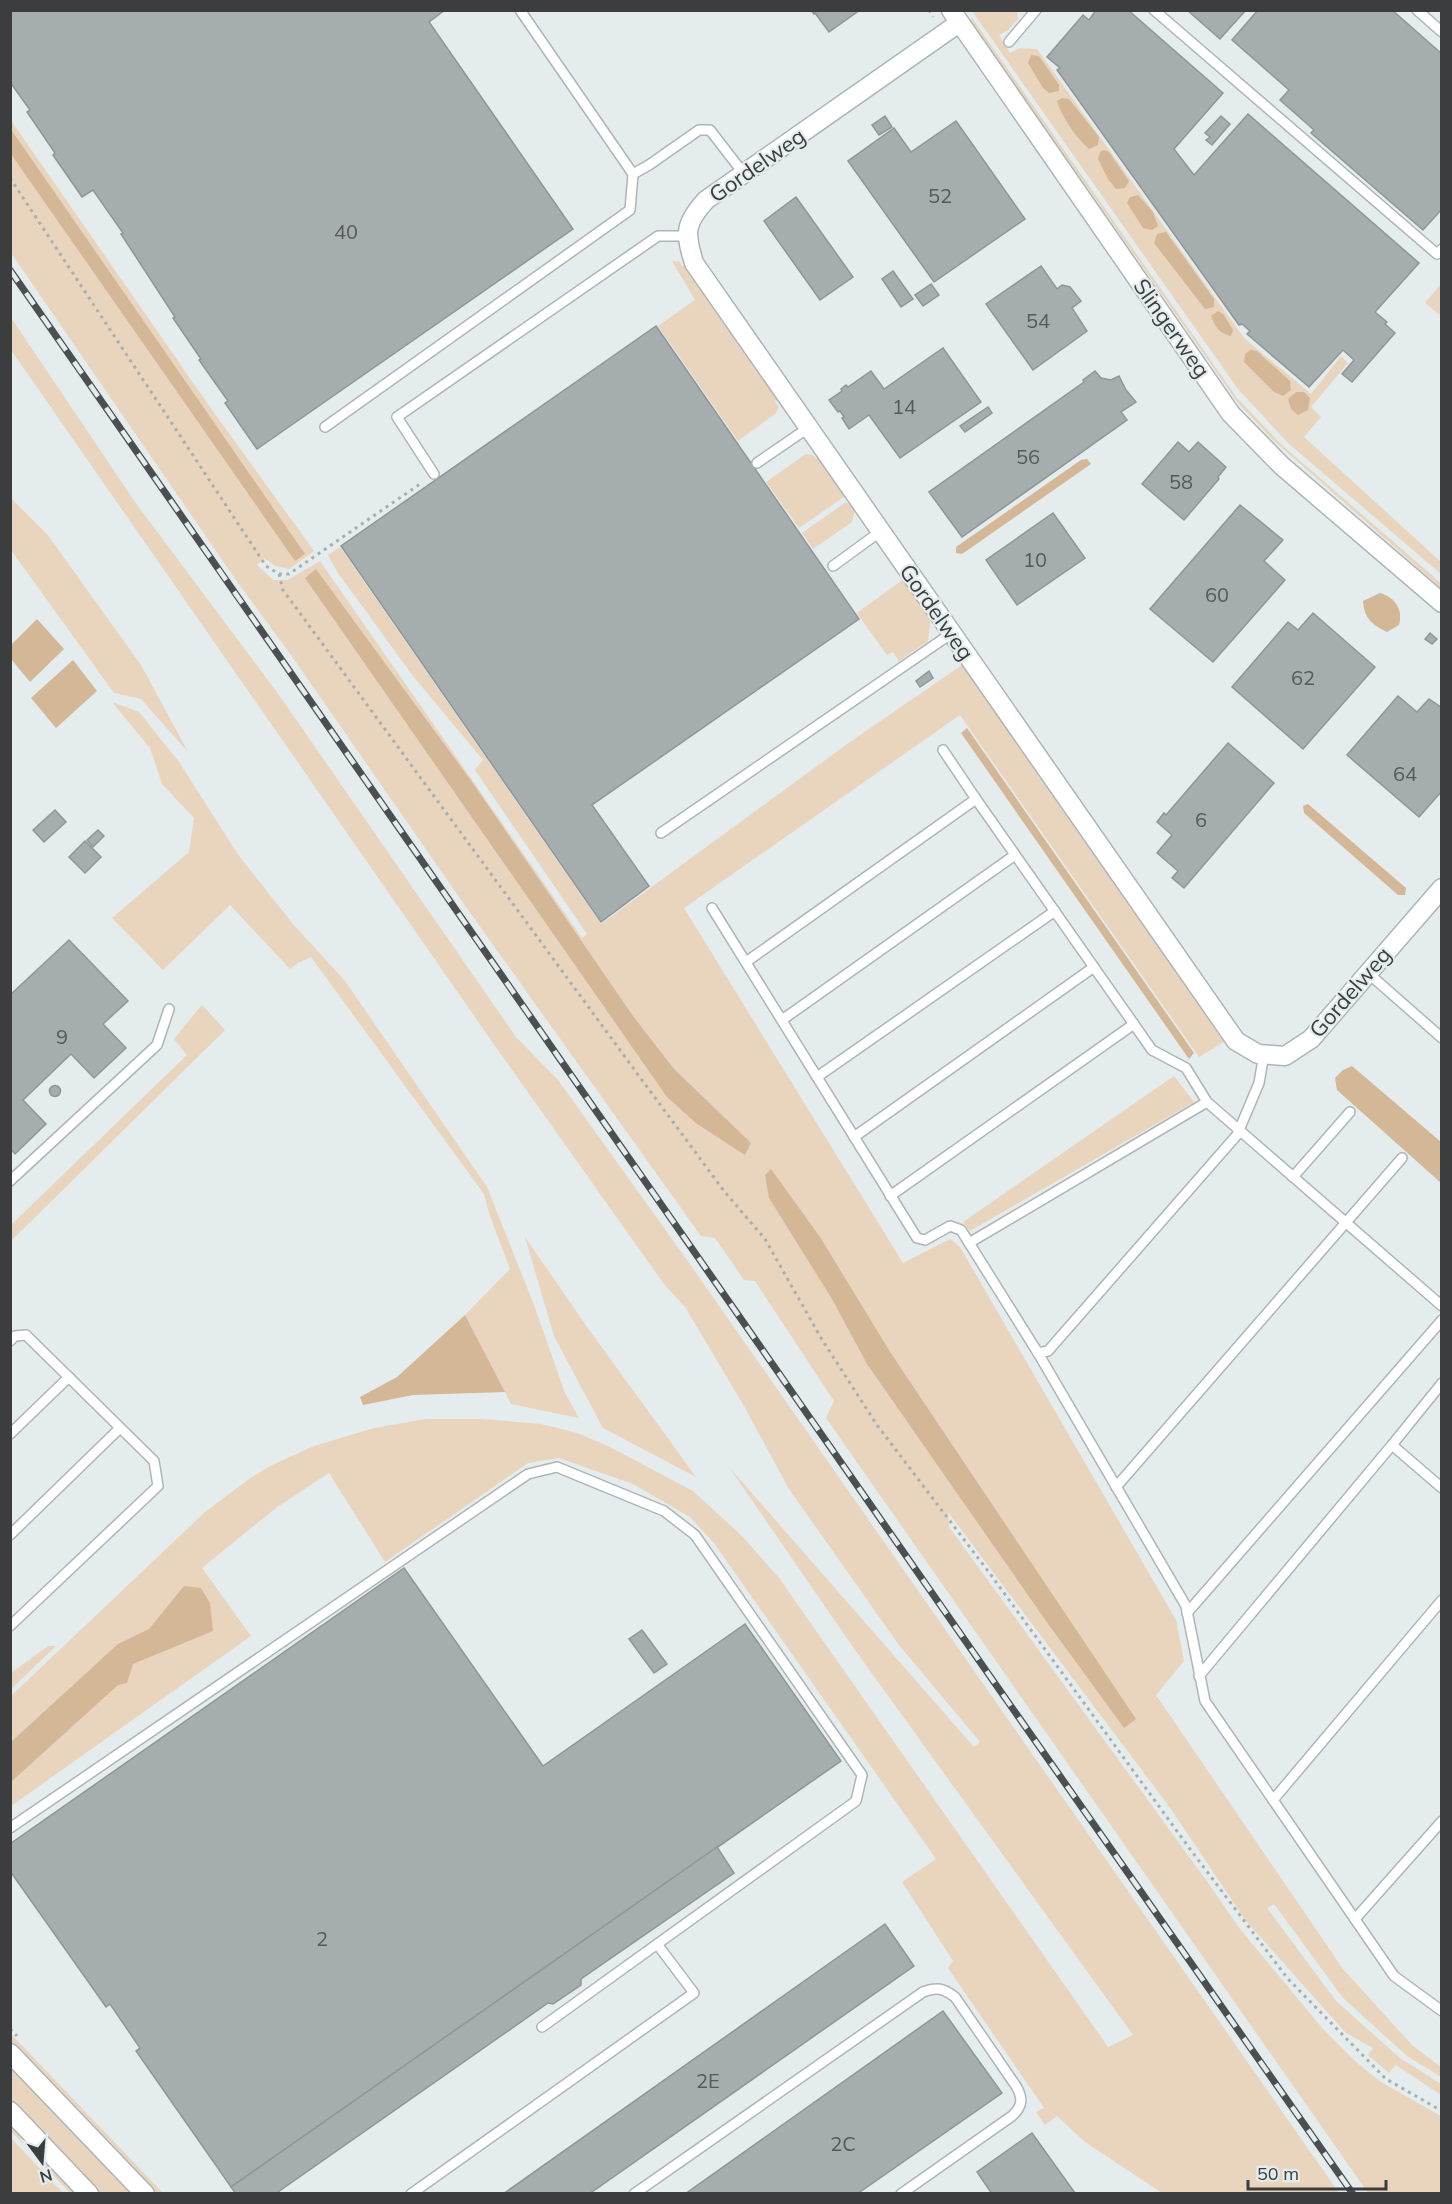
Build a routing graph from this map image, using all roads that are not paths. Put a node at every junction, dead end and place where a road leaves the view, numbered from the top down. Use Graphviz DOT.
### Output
graph roads {
  1 [pos="520,10"];
  2 [pos="1036,10"];
  3 [pos="1154,10"];
  4 [pos="1417,10"];
  5 [pos="955,17"];
  6 [pos="1442,32"];
  7 [pos="1009,42"];
  8 [pos="633,174"];
  9 [pos="744,174"];
  10 [pos="687,236"];
  11 [pos="1442,249"];
  12 [pos="325,427"];
  13 [pos="808,428"];
  14 [pos="757,463"];
  15 [pos="434,474"];
  16 [pos="881,531"];
  17 [pos="832,566"];
  18 [pos="1442,603"];
  19 [pos="952,633"];
  20 [pos="943,750"];
  21 [pos="975,799"];
  22 [pos="662,833"];
  23 [pos="1015,855"];
  24 [pos="1438,899"];
  25 [pos="712,908"];
  26 [pos="1054,911"];
  27 [pos="746,962"];
  28 [pos="1094,967"];
  29 [pos="1368,973"];
  30 [pos="169,1008"];
  31 [pos="782,1020"];
  32 [pos="1134,1024"];
  33 [pos="1442,1038"];
  34 [pos="1264,1054"];
  35 [pos="817,1077"];
  36 [pos="1207,1102"];
  37 [pos="1350,1112"];
  38 [pos="1239,1130"];
  39 [pos="854,1137"];
  40 [pos="1402,1158"];
  41 [pos="1293,1177"];
  42 [pos="10,1181"];
  43 [pos="890,1196"];
  44 [pos="1346,1223"];
  45 [pos="969,1243"];
  46 [pos="1442,1306"];
  47 [pos="1442,1320"];
  48 [pos="10,1341"];
  49 [pos="1038,1353"];
  50 [pos="69,1377"];
  51 [pos="1442,1383"];
  52 [pos="120,1428"];
  53 [pos="10,1434"];
  54 [pos="1392,1445"];
  55 [pos="1116,1487"];
  56 [pos="1442,1488"];
  57 [pos="10,1535"];
  58 [pos="1442,1600"];
  59 [pos="1187,1612"];
  60 [pos="10,1626"];
  61 [pos="1199,1676"];
  62 [pos="1273,1800"];
  63 [pos="1442,1821"];
  64 [pos="10,1828"];
  65 [pos="1355,1919"];
  66 [pos="657,1944"];
  67 [pos="1442,2011"];
  68 [pos="542,2026"];
  69 [pos="10,2053"];
  70 [pos="10,2111"];
  71 [pos="639,2192"];
  72 [pos="89,2193"];
  73 [pos="145,2193"];
  74 [pos="411,2193"];
  75 [pos="901,2193"];
  1 -- 8 [label="lane"];
  2 -- 7 [label="lane"];
  3 -- 11 [label="lane"];
  4 -- 6 [label="lane"];
  5 -- 9 [label="street, Gordelweg"];
  5 -- 18 [label="street, Slingerweg"];
  8 -- 9 [label="lane"];
  8 -- 12 [label="lane"];
  9 -- 10 [label="street, Gordelweg"];
  10 -- 13 [label="street, Gordelweg"];
  10 -- 15 [label="lane"];
  13 -- 14 [label="lane"];
  13 -- 16 [label="street, Gordelweg"];
  16 -- 17 [label="lane"];
  16 -- 19 [label="street, Gordelweg"];
  19 -- 22 [label="lane"];
  19 -- 34 [label="street, Gordelweg"];
  20 -- 21 [label="lane"];
  21 -- 23 [label="lane"];
  21 -- 27 [label="lane"];
  23 -- 26 [label="lane"];
  23 -- 31 [label="lane"];
  24 -- 29 [label="street, Gordelweg"];
  25 -- 27 [label="lane"];
  26 -- 28 [label="lane"];
  26 -- 35 [label="lane"];
  27 -- 31 [label="lane"];
  28 -- 32 [label="lane"];
  28 -- 39 [label="lane"];
  29 -- 33 [label="lane"];
  29 -- 34 [label="street, Gordelweg"];
  30 -- 42 [label="lane"];
  31 -- 35 [label="lane"];
  32 -- 36 [label="lane"];
  32 -- 43 [label="lane"];
  34 -- 38 [label="lane"];
  35 -- 39 [label="lane"];
  36 -- 38 [label="lane"];
  36 -- 45 [label="lane"];
  37 -- 41 [label="lane"];
  38 -- 41 [label="lane"];
  38 -- 49 [label="lane"];
  39 -- 43 [label="lane"];
  40 -- 44 [label="lane"];
  41 -- 44 [label="lane"];
  43 -- 45 [label="lane"];
  44 -- 46 [label="lane"];
  44 -- 55 [label="lane"];
  45 -- 49 [label="lane"];
  47 -- 59 [label="lane"];
  48 -- 50 [label="lane"];
  49 -- 55 [label="lane"];
  50 -- 52 [label="lane"];
  50 -- 53 [label="lane"];
  51 -- 54 [label="lane"];
  52 -- 57 [label="lane"];
  52 -- 60 [label="lane"];
  54 -- 56 [label="lane"];
  54 -- 61 [label="lane"];
  55 -- 59 [label="lane"];
  58 -- 62 [label="lane"];
  59 -- 61 [label="lane"];
  61 -- 62 [label="lane"];
  62 -- 65 [label="lane"];
  63 -- 65 [label="lane"];
  64 -- 66 [label="lane"];
  65 -- 67 [label="lane"];
  66 -- 68 [label="lane"];
  66 -- 74 [label="lane"];
  69 -- 73 [label="street"];
  70 -- 72 [label="street"];
  71 -- 75 [label="lane"];
}
